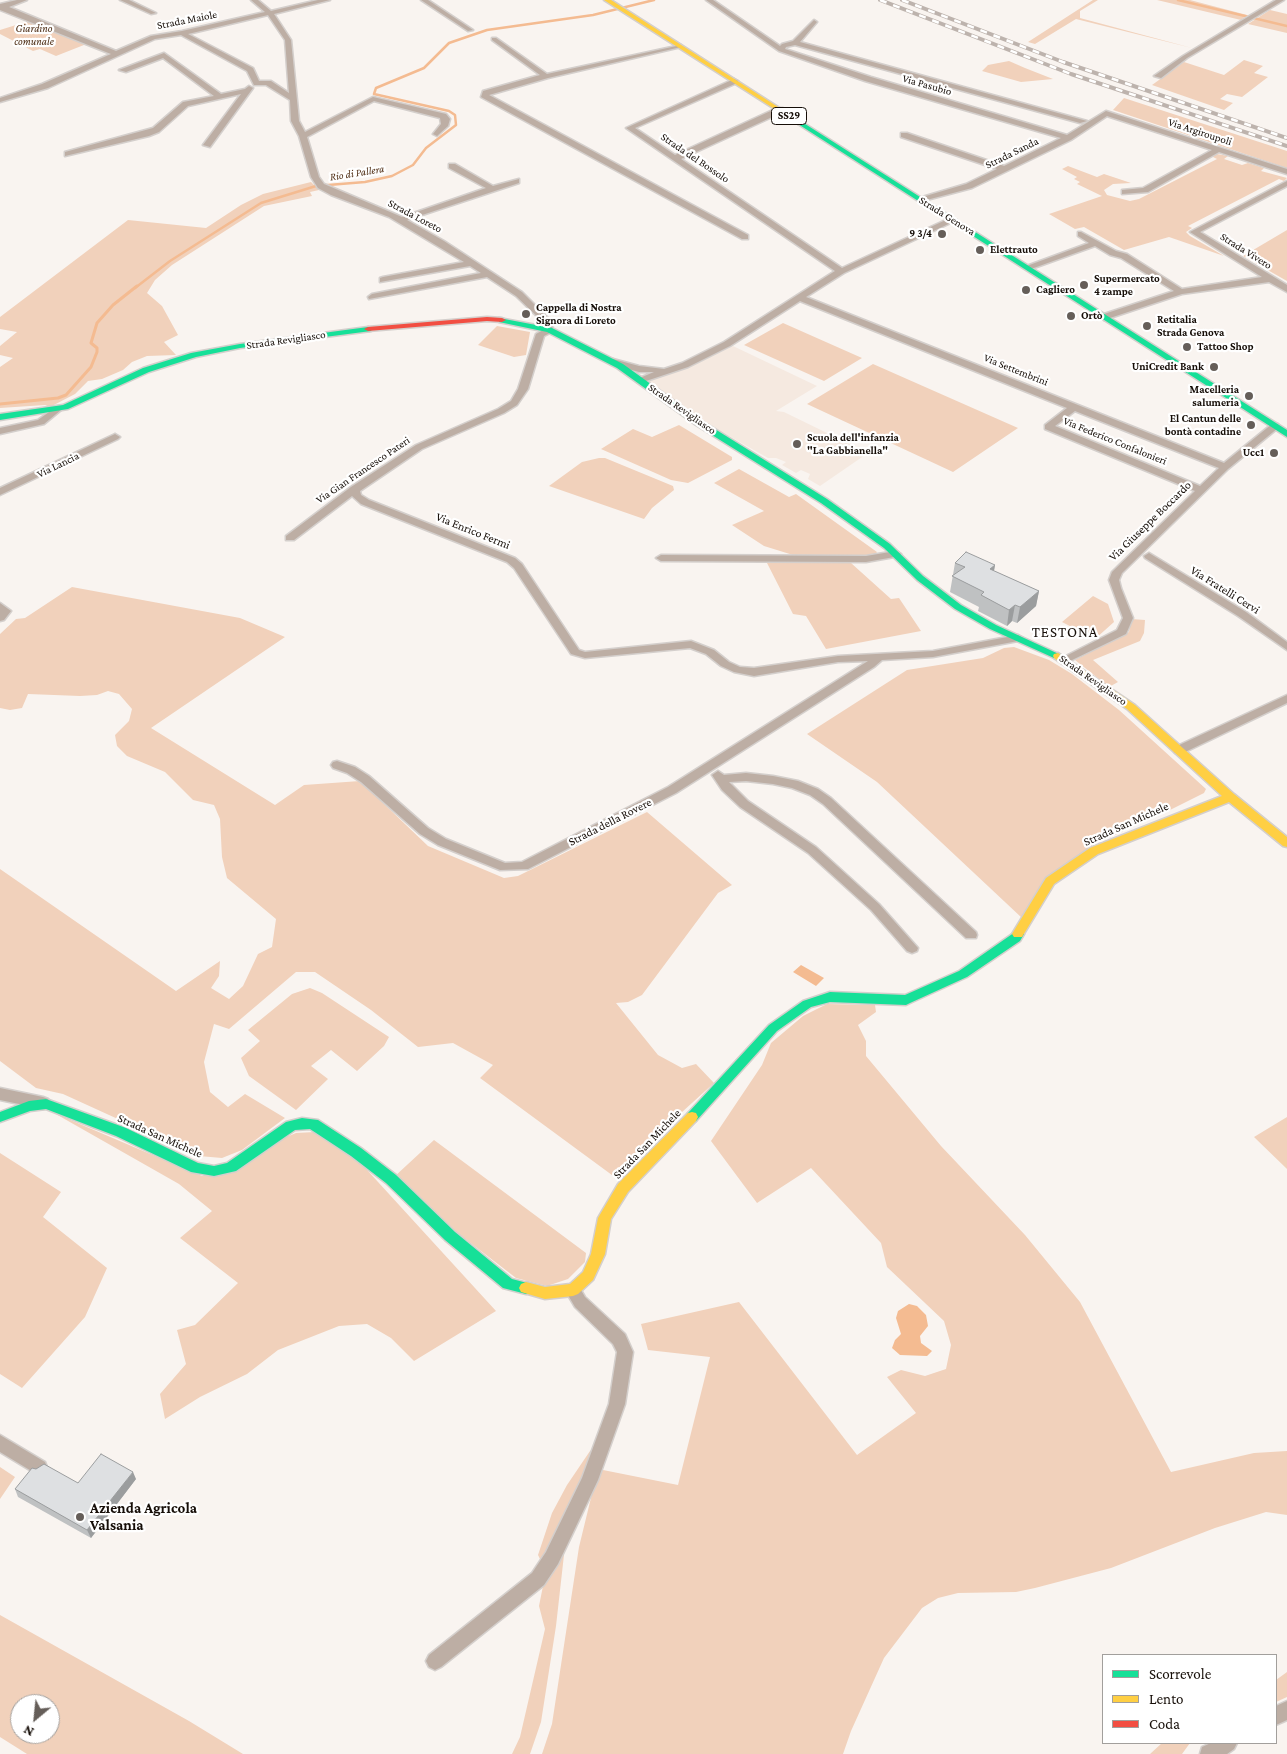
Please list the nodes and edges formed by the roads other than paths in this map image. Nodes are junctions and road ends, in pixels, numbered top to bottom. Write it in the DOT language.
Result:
graph roads {
  1 [pos="24,0"];
  2 [pos="123,0"];
  3 [pos="254,0"];
  4 [pos="327,0"];
  5 [pos="424,0"];
  6 [pos="607,0"];
  7 [pos="709,0"];
  8 [pos="1281,0"];
  9 [pos="1,7"];
  10 [pos="153,13"];
  11 [pos="270,13"];
  12 [pos="814,22"];
  13 [pos="470,30"];
  14 [pos="182,33"];
  15 [pos="494,39"];
  16 [pos="795,43"];
  17 [pos="679,46"];
  18 [pos="780,50"];
  19 [pos="115,53"];
  20 [pos="123,70"];
  21 [pos="546,76"];
  22 [pos="1158,76"];
  23 [pos="734,81"];
  24 [pos="257,83"];
  25 [pos="245,91"];
  26 [pos="219,96"];
  27 [pos="293,99"];
  28 [pos="0,100"];
  29 [pos="780,110"];
  30 [pos="1106,113"];
  31 [pos="1083,121"];
  32 [pos="437,134"];
  33 [pos="904,135"];
  34 [pos="303,136"];
  35 [pos="1068,138"];
  36 [pos="207,145"];
  37 [pos="1218,150"];
  38 [pos="68,154"];
  39 [pos="676,158"];
  40 [pos="452,166"];
  41 [pos="1004,169"];
  42 [pos="1287,172"];
  43 [pos="516,181"];
  44 [pos="1287,183"];
  45 [pos="493,188"];
  46 [pos="1125,192"];
  47 [pos="922,200"];
  48 [pos="401,220"];
  49 [pos="953,220"];
  50 [pos="1081,234"];
  51 [pos="745,237"];
  52 [pos="1096,243"];
  53 [pos="470,263"];
  54 [pos="1028,267"];
  55 [pos="841,271"];
  56 [pos="489,274"];
  57 [pos="1269,278"];
  58 [pos="382,280"];
  59 [pos="1287,289"];
  60 [pos="1181,292"];
  61 [pos="372,297"];
  62 [pos="798,297"];
  63 [pos="1104,317"];
  64 [pos="549,330"];
  65 [pos="613,362"];
  66 [pos="670,370"];
  67 [pos="640,380"];
  68 [pos="1074,407"];
  69 [pos="56,410"];
  70 [pos="0,417"];
  71 [pos="1275,426"];
  72 [pos="0,431"];
  73 [pos="1287,434"];
  74 [pos="116,437"];
  75 [pos="1225,467"];
  76 [pos="354,490"];
  77 [pos="1202,490"];
  78 [pos="0,492"];
  79 [pos="290,538"];
  80 [pos="896,554"];
  81 [pos="1149,556"];
  82 [pos="661,558"];
  83 [pos="0,606"];
  84 [pos="0,618"];
  85 [pos="1018,638"];
  86 [pos="1287,647"];
  87 [pos="878,658"];
  88 [pos="1066,658"];
  89 [pos="1287,699"];
  90 [pos="1179,750"];
  91 [pos="337,765"];
  92 [pos="1230,797"];
  93 [pos="1287,843"];
  94 [pos="972,935"];
  95 [pos="912,948"];
  96 [pos="0,1095"];
  97 [pos="46,1104"];
  98 [pos="0,1117"];
  99 [pos="572,1290"];
  100 [pos="0,1443"];
  101 [pos="39,1467"];
  102 [pos="435,1660"];
  103 [pos="1226,1744"];
  104 [pos="1209,1754"];
  1 -- 9 [label="street"];
  2 -- 10 [label="street"];
  3 -- 11 [label="street, Strada Loreto"];
  4 -- 11 [label="street, Strada Maiole"];
  5 -- 13 [label="street"];
  6 -- 17 [label="street, Strada Genova / SS29"];
  7 -- 18 [label="street, Via Pasubio"];
  8 -- 22 [label="street"];
  9 -- 19 [label="street"];
  11 -- 14 [label="street, Strada Maiole"];
  11 -- 27 [label="street, Strada Loreto"];
  12 -- 16 [label="street"];
  14 -- 19 [label="street, Strada Maiole"];
  14 -- 24 [label="street"];
  15 -- 21 [label="street"];
  16 -- 18 [label="street"];
  16 -- 31 [label="street, Via Pasubio"];
  17 -- 21 [label="street"];
  17 -- 23 [label="street, Strada Genova / SS29"];
  18 -- 35 [label="street, Via Pasubio"];
  19 -- 28 [label="street, Strada Maiole"];
  20 -- 26 [label="street"];
  21 -- 51 [label="street"];
  23 -- 29 [label="street, Strada Genova / SS29"];
  23 -- 39 [label="street, Strada del Bossolo"];
  24 -- 25 [label="street"];
  24 -- 27 [label="street"];
  25 -- 26 [label="street"];
  25 -- 36 [label="street"];
  26 -- 38 [label="street"];
  27 -- 34 [label="street, Strada Loreto"];
  29 -- 39 [label="street"];
  29 -- 47 [label="street, Strada Genova / SS29"];
  30 -- 35 [label="street, Strada Sanda"];
  30 -- 37 [label="street, Via Argiroupoli"];
  32 -- 34 [label="street"];
  33 -- 41 [label="street"];
  34 -- 48 [label="street, Strada Loreto"];
  35 -- 41 [label="street, Strada Sanda"];
  37 -- 42 [label="street, Via Argiroupoli"];
  37 -- 46 [label="street"];
  39 -- 55 [label="street, Strada del Bossolo"];
  40 -- 45 [label="street"];
  41 -- 47 [label="street, Strada Sanda"];
  43 -- 45 [label="street"];
  44 -- 57 [label="street, Strada Vivero"];
  45 -- 48 [label="street"];
  47 -- 49 [label="street, Strada Genova / SS29"];
  48 -- 53 [label="street, Strada Loreto"];
  49 -- 54 [label="street, Strada Genova / SS29"];
  49 -- 55 [label="street"];
  50 -- 52 [label="street"];
  52 -- 54 [label="street"];
  52 -- 60 [label="street"];
  53 -- 56 [label="street, Strada Loreto"];
  53 -- 58 [label="street"];
  54 -- 63 [label="street, Strada Genova / SS29"];
  55 -- 62 [label="street"];
  56 -- 61 [label="street"];
  56 -- 64 [label="street, Strada Loreto"];
  57 -- 59 [label="street, Strada Vivero"];
  57 -- 60 [label="street"];
  60 -- 63 [label="street"];
  62 -- 66 [label="street"];
  62 -- 68 [label="street, Via Settembrini"];
  63 -- 71 [label="street, Strada Genova / SS29"];
  64 -- 65 [label="street, Strada Revigliasco"];
  64 -- 69 [label="street, Strada Revigliasco"];
  64 -- 76 [label="street, Via Gian Francesco Pateri"];
  65 -- 66 [label="street"];
  65 -- 67 [label="street, Strada Revigliasco"];
  66 -- 67 [label="street"];
  67 -- 80 [label="street, Strada Revigliasco"];
  68 -- 75 [label="street, Via Settembrini"];
  68 -- 77 [label="street, Via Federico Confalonieri"];
  69 -- 70 [label="street, Strada Revigliasco"];
  69 -- 72 [label="street"];
  71 -- 73 [label="street, Strada Genova / SS29"];
  71 -- 75 [label="street, Via Giuseppe Boccardo"];
  74 -- 78 [label="street, Via Lancia"];
  75 -- 77 [label="street, Via Giuseppe Boccardo"];
  76 -- 79 [label="street, Via Gian Francesco Pateri"];
  76 -- 87 [label="street, Via Enrico Fermi"];
  77 -- 88 [label="street, Via Giuseppe Boccardo"];
  80 -- 82 [label="street"];
  80 -- 85 [label="street, Strada Revigliasco"];
  81 -- 86 [label="street, Via Fratelli Cervi"];
  83 -- 84 [label="street"];
  85 -- 87 [label="street"];
  85 -- 88 [label="street, Strada Revigliasco"];
  87 -- 91 [label="street, Strada della Rovere"];
  88 -- 90 [label="street, Strada Revigliasco"];
  89 -- 90 [label="street"];
  90 -- 92 [label="street, Strada Revigliasco"];
  92 -- 93 [label="street, Strada Revigliasco"];
  92 -- 99 [label="street, Strada San Michele"];
  94 -- 95 [label="street"];
  96 -- 97 [label="street"];
  97 -- 98 [label="street"];
  97 -- 99 [label="street, Strada San Michele"];
  99 -- 102 [label="street"];
  100 -- 101 [label="street"];
  103 -- 104 [label="street"];
}
